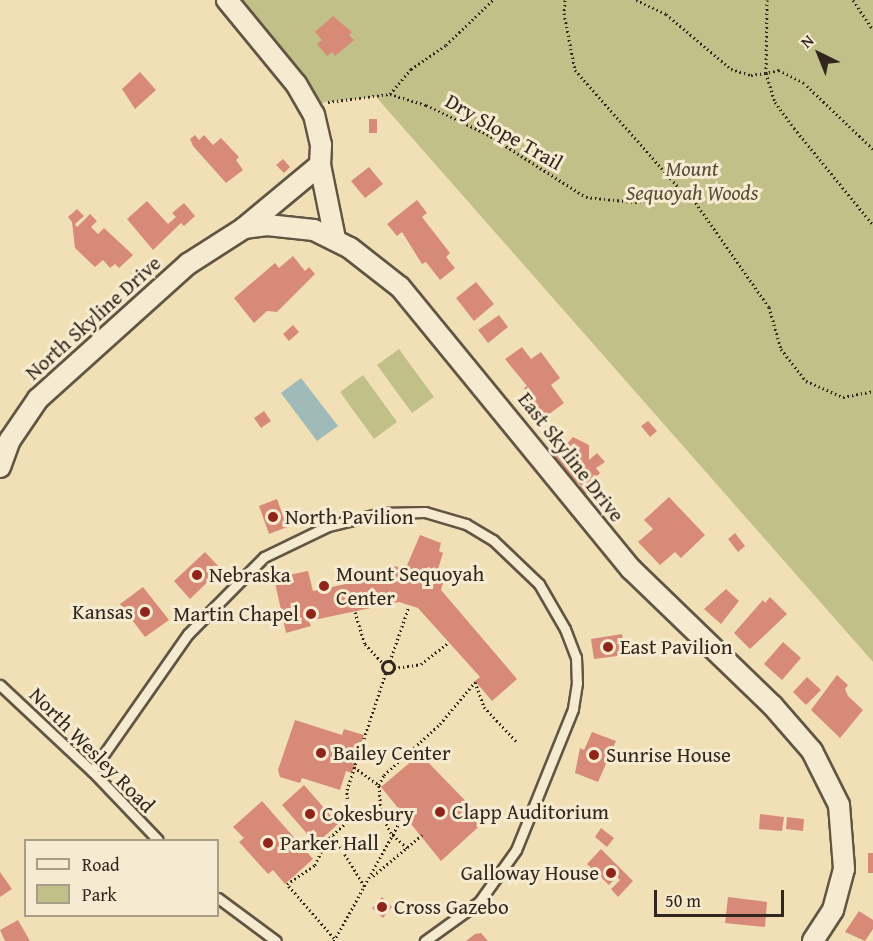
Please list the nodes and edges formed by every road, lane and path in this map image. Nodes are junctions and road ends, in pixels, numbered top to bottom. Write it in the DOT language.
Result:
graph roads {
  1 [pos="227,0"];
  2 [pos="493,0"];
  3 [pos="565,0"];
  4 [pos="636,0"];
  5 [pos="767,0"];
  6 [pos="853,0"];
  7 [pos="873,30"];
  8 [pos="766,73"];
  9 [pos="390,94"];
  10 [pos="310,108"];
  11 [pos="873,149"];
  12 [pos="320,165"];
  13 [pos="679,188"];
  14 [pos="873,225"];
  15 [pos="244,228"];
  16 [pos="335,239"];
  17 [pos="873,391"];
  18 [pos="0,467"];
  19 [pos="409,606"];
  20 [pos="355,612"];
  21 [pos="448,643"];
  22 [pos="390,661"];
  23 [pos="383,663"];
  24 [pos="394,668"];
  25 [pos="386,672"];
  26 [pos="0,685"];
  27 [pos="517,742"];
  28 [pos="354,767"];
  29 [pos="92,771"];
  30 [pos="379,785"];
  31 [pos="404,814"];
  32 [pos="333,835"];
  33 [pos="422,835"];
  34 [pos="394,837"];
  35 [pos="157,839"];
  36 [pos="407,848"];
  37 [pos="369,879"];
  38 [pos="365,887"];
  39 [pos="219,899"];
  40 [pos="334,940"];
  41 [pos="276,941"];
  42 [pos="425,941"];
  43 [pos="813,941"];
  1 -- 10 [label="street"];
  2 -- 9 [label="path"];
  3 -- 13 [label="path"];
  4 -- 8 [label="path"];
  5 -- 8 [label="path"];
  6 -- 7 [label="path"];
  8 -- 11 [label="path"];
  8 -- 14 [label="path"];
  9 -- 10 [label="path, Dry Slope Trail"];
  9 -- 13 [label="path, Dry Slope Trail"];
  10 -- 12 [label="street"];
  12 -- 15 [label="street, North Skyline Drive"];
  12 -- 16 [label="street"];
  13 -- 17 [label="path"];
  15 -- 16 [label="street, East Skyline Drive"];
  15 -- 18 [label="street, North Skyline Drive"];
  16 -- 43 [label="street, East Skyline Drive"];
  19 -- 22 [label="path"];
  20 -- 23 [label="path"];
  21 -- 24 [label="path"];
  22 -- 23 [label="path"];
  22 -- 24 [label="path"];
  23 -- 25 [label="path"];
  24 -- 25 [label="path"];
  25 -- 28 [label="path"];
  26 -- 29 [label="lane, North Wesley Road"];
  27 -- 30 [label="path"];
  28 -- 30 [label="path"];
  28 -- 32 [label="path"];
  29 -- 35 [label="lane, North Wesley Road"];
  29 -- 42 [label="lane"];
  30 -- 34 [label="path"];
  31 -- 34 [label="path"];
  32 -- 38 [label="path"];
  32 -- 40 [label="path"];
  33 -- 36 [label="path"];
  34 -- 36 [label="path"];
  34 -- 37 [label="path"];
  36 -- 37 [label="path"];
  37 -- 38 [label="path"];
  38 -- 40 [label="path"];
  39 -- 41 [label="lane"];
}
